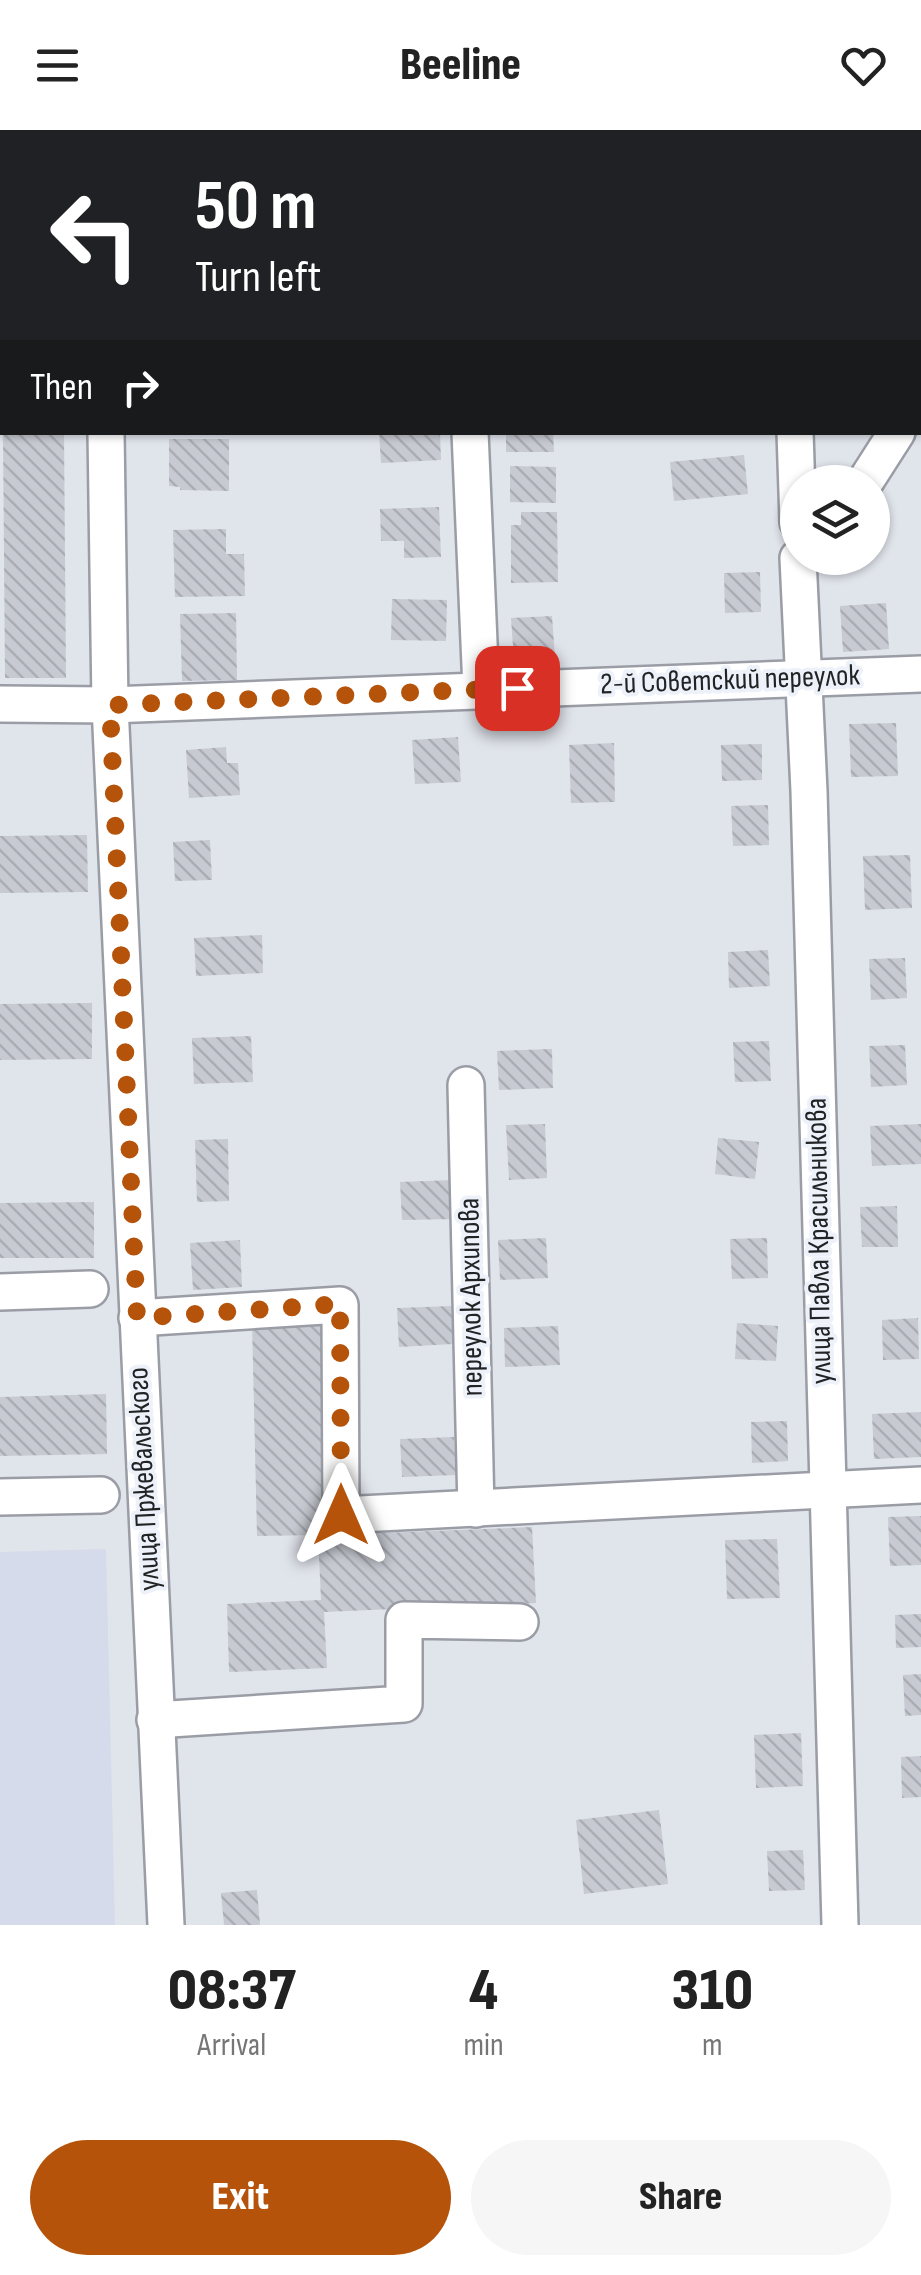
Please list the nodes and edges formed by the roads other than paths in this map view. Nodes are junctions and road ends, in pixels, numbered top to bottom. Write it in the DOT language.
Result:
graph roads {
  1 [pos="106,435"];
  2 [pos="470,435"];
  3 [pos="795,435"];
  4 [pos="895,435"];
  5 [pos="796,465"];
  6 [pos="877,465"];
  7 [pos="798,575"];
  8 [pos="817,575"];
  9 [pos="800,626"];
  10 [pos="921,674"];
  11 [pos="803,677"];
  12 [pos="481,690"];
  13 [pos="0,704"];
  14 [pos="110,705"];
  15 [pos="466,1085"];
  16 [pos="90,1289"];
  17 [pos="0,1292"];
  18 [pos="137,1318"];
  19 [pos="921,1486"];
  20 [pos="826,1492"];
  21 [pos="102,1495"];
  22 [pos="0,1497"];
  23 [pos="476,1509"];
  24 [pos="520,1622"];
  25 [pos="155,1720"];
  26 [pos="166,1925"];
  27 [pos="840,1925"];
  1 -- 14 [label="street, улица Пржевальского"];
  2 -- 12 [label="street"];
  3 -- 5 [label="street"];
  4 -- 6 [label="street"];
  7 -- 9 [label="street, улица Павла Красильникова"];
  8 -- 9 [label="street"];
  9 -- 11 [label="street, улица Павла Красильникова"];
  10 -- 11 [label="street, 2-й Советский переулок"];
  11 -- 12 [label="street, 2-й Советский переулок"];
  11 -- 20 [label="street, улица Павла Красильникова"];
  12 -- 14 [label="street, 2-й Советский переулок"];
  13 -- 14 [label="street, 2-й Советский переулок"];
  14 -- 18 [label="street, улица Пржевальского"];
  15 -- 23 [label="street, переулок Архипова"];
  16 -- 17 [label="street"];
  18 -- 23 [label="street"];
  18 -- 25 [label="street, улица Пржевальского"];
  19 -- 20 [label="street"];
  20 -- 23 [label="street"];
  20 -- 27 [label="street, улица Павла Красильникова"];
  21 -- 22 [label="street"];
  24 -- 25 [label="street"];
  25 -- 26 [label="street, улица Пржевальского"];
}
